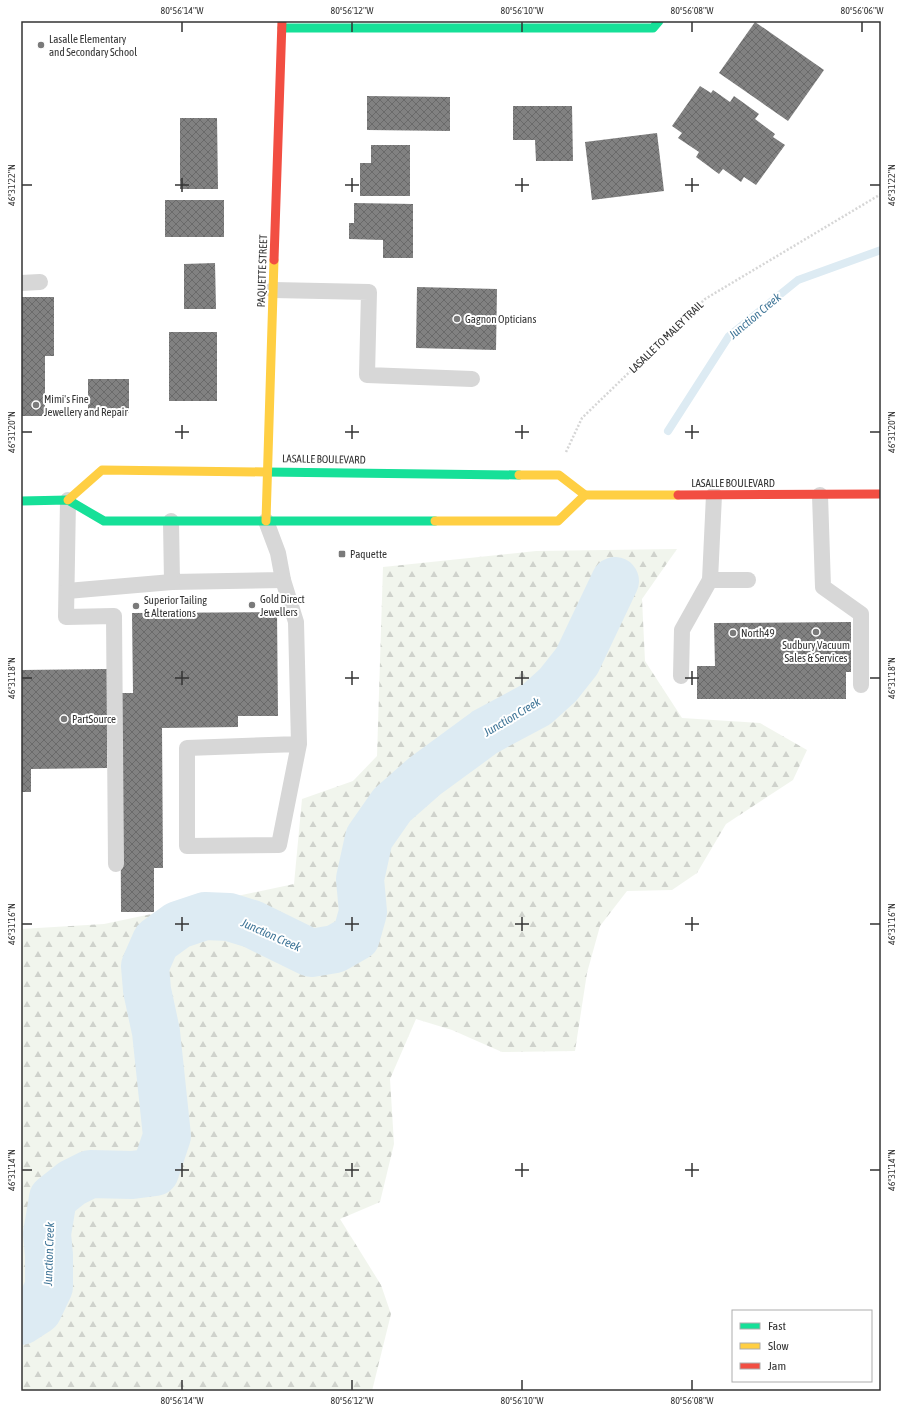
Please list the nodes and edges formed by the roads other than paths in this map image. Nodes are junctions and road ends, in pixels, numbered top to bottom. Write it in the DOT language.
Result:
graph roads {
  1 [pos="659,21"];
  2 [pos="282,24"];
  3 [pos="40,282"];
  4 [pos="21,283"];
  5 [pos="273,290"];
  6 [pos="472,379"];
  7 [pos="267,470"];
  8 [pos="881,494"];
  9 [pos="585,495"];
  10 [pos="714,495"];
  11 [pos="820,495"];
  12 [pos="68,500"];
  13 [pos="21,501"];
  14 [pos="171,521"];
  15 [pos="266,521"];
  16 [pos="283,580"];
  17 [pos="710,580"];
  18 [pos="748,580"];
  19 [pos="172,582"];
  20 [pos="67,591"];
  21 [pos="681,676"];
  22 [pos="861,685"];
  23 [pos="299,744"];
  24 [pos="116,864"];
  1 -- 2 [label="main road"];
  2 -- 5 [label="main road, PAQUETTE STREET"];
  3 -- 4 [label="lane"];
  5 -- 6 [label="lane"];
  5 -- 7 [label="main road, PAQUETTE STREET"];
  7 -- 9 [label="main road, LASALLE BOULEVARD"];
  7 -- 12 [label="main road, LASALLE BOULEVARD"];
  7 -- 15 [label="main road, PAQUETTE STREET"];
  8 -- 11 [label="main road, LASALLE BOULEVARD"];
  9 -- 10 [label="main road, LASALLE BOULEVARD"];
  9 -- 15 [label="main road"];
  10 -- 11 [label="main road, LASALLE BOULEVARD"];
  10 -- 17 [label="lane"];
  11 -- 22 [label="lane"];
  12 -- 13 [label="main road"];
  12 -- 14 [label="main road"];
  12 -- 20 [label="lane"];
  14 -- 15 [label="main road"];
  14 -- 19 [label="lane"];
  15 -- 16 [label="lane"];
  16 -- 19 [label="lane"];
  16 -- 23 [label="lane"];
  17 -- 18 [label="lane"];
  17 -- 21 [label="lane"];
  19 -- 20 [label="lane"];
  20 -- 24 [label="lane"];
  23 -- 23 [label="lane"];
}
